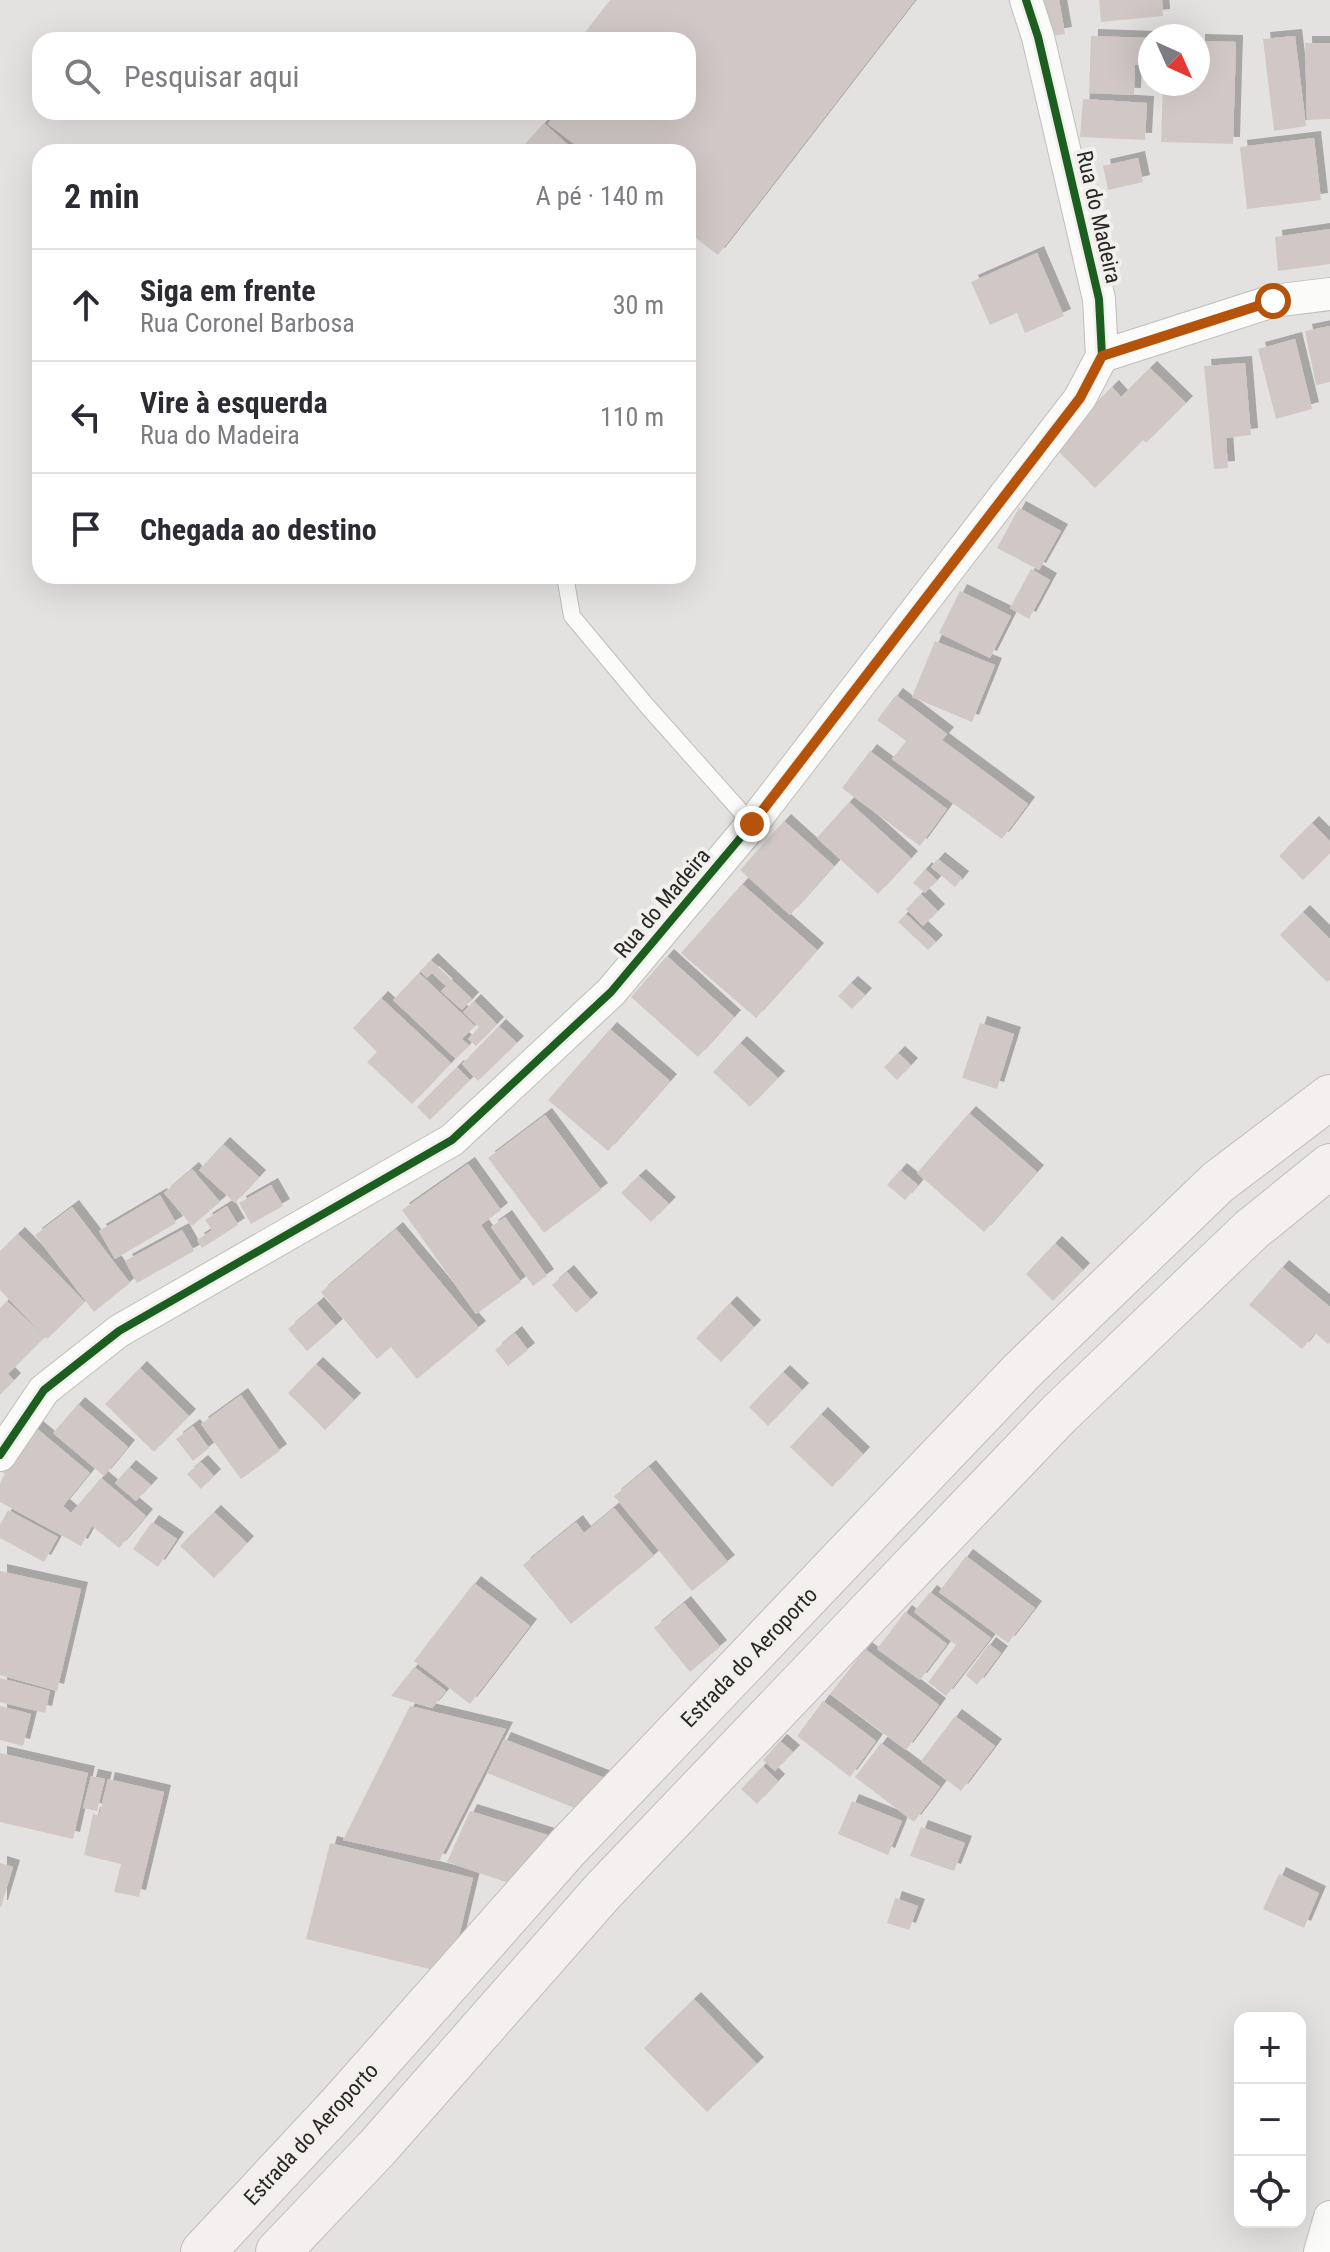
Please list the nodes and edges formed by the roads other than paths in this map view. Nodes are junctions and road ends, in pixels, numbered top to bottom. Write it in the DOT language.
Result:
graph roads {
  1 [pos="1026,0"];
  2 [pos="1330,294"];
  3 [pos="1102,356"];
  4 [pos="566,584"];
  5 [pos="752,824"];
  6 [pos="1330,1097"];
  7 [pos="1330,1166"];
  8 [pos="0,1455"];
  9 [pos="1330,2217"];
  10 [pos="203,2252"];
  11 [pos="278,2252"];
  12 [pos="1320,2252"];
  1 -- 3 [label="street, Rua do Madeira"];
  2 -- 3 [label="street"];
  3 -- 5 [label="street, Rua do Madeira"];
  4 -- 5 [label="lane"];
  5 -- 8 [label="street, Rua do Madeira"];
  6 -- 10 [label="main road, Estrada do Aeroporto"];
  7 -- 11 [label="main road"];
  9 -- 12 [label="street"];
}
